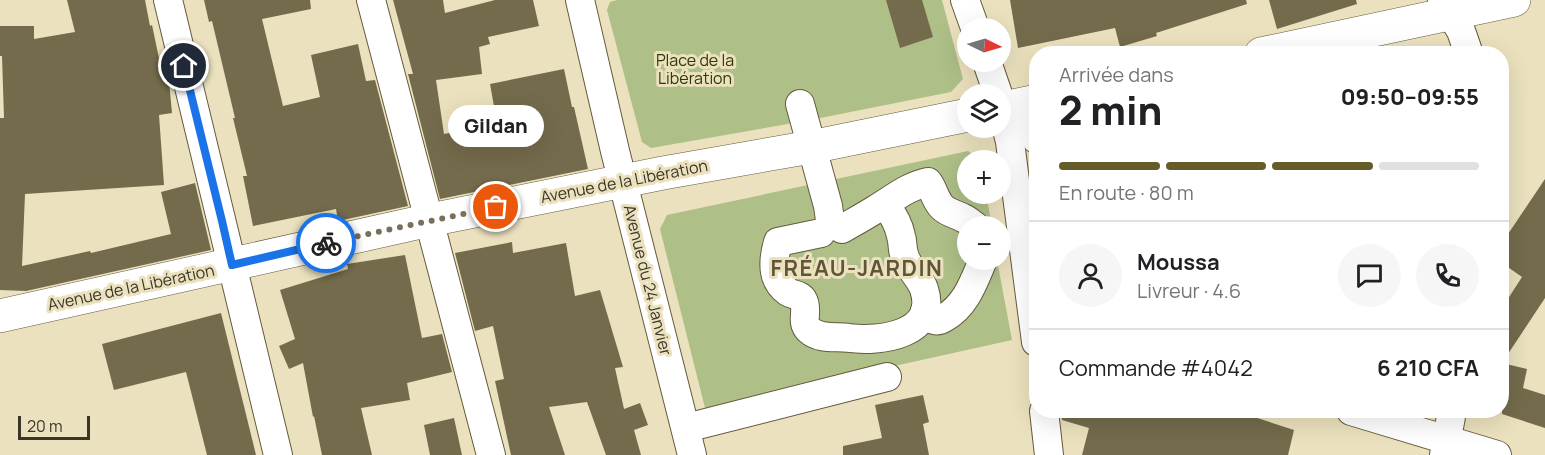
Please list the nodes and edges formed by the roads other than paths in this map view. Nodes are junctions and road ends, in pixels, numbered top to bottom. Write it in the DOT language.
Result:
graph roads {
  1 [pos="168,0"];
  2 [pos="371,0"];
  3 [pos="580,0"];
  4 [pos="965,0"];
  5 [pos="1514,0"];
  6 [pos="1446,6"];
  7 [pos="971,18"];
  8 [pos="1292,46"];
  9 [pos="1466,46"];
  10 [pos="1011,103"];
  11 [pos="800,104"];
  12 [pos="957,117"];
  13 [pos="1028,140"];
  14 [pos="811,147"];
  15 [pos="1029,174"];
  16 [pos="623,181"];
  17 [pos="885,204"];
  18 [pos="960,216"];
  19 [pos="430,220"];
  20 [pos="831,227"];
  21 [pos="232,265"];
  22 [pos="978,270"];
  23 [pos="925,311"];
  24 [pos="0,316"];
  25 [pos="887,377"];
  26 [pos="1045,418"];
  27 [pos="1369,418"];
  28 [pos="1451,418"];
  29 [pos="686,428"];
  30 [pos="1445,448"];
  31 [pos="278,455"];
  32 [pos="491,455"];
  33 [pos="692,455"];
  34 [pos="1050,455"];
  35 [pos="1497,455"];
  1 -- 21 [label="street"];
  2 -- 19 [label="street"];
  3 -- 16 [label="street, Avenue du 24 Janvier"];
  4 -- 7 [label="street"];
  5 -- 6 [label="main road"];
  6 -- 8 [label="main road"];
  6 -- 9 [label="street"];
  10 -- 13 [label="street"];
  11 -- 14 [label="street"];
  12 -- 14 [label="main road, Avenue de la Libération"];
  13 -- 15 [label="street"];
  14 -- 16 [label="main road, Avenue de la Libération"];
  14 -- 20 [label="street"];
  16 -- 19 [label="main road, Avenue de la Libération"];
  16 -- 29 [label="street, Avenue du 24 Janvier"];
  17 -- 18 [label="street"];
  17 -- 20 [label="street"];
  17 -- 23 [label="street"];
  19 -- 21 [label="main road, Avenue de la Libération"];
  19 -- 32 [label="street"];
  20 -- 23 [label="street"];
  21 -- 24 [label="main road, Avenue de la Libération"];
  21 -- 31 [label="street"];
  22 -- 23 [label="street"];
  25 -- 29 [label="street"];
  26 -- 34 [label="street"];
  27 -- 30 [label="street"];
  28 -- 30 [label="street"];
  29 -- 33 [label="street, Avenue du 24 Janvier"];
  30 -- 35 [label="street"];
}
